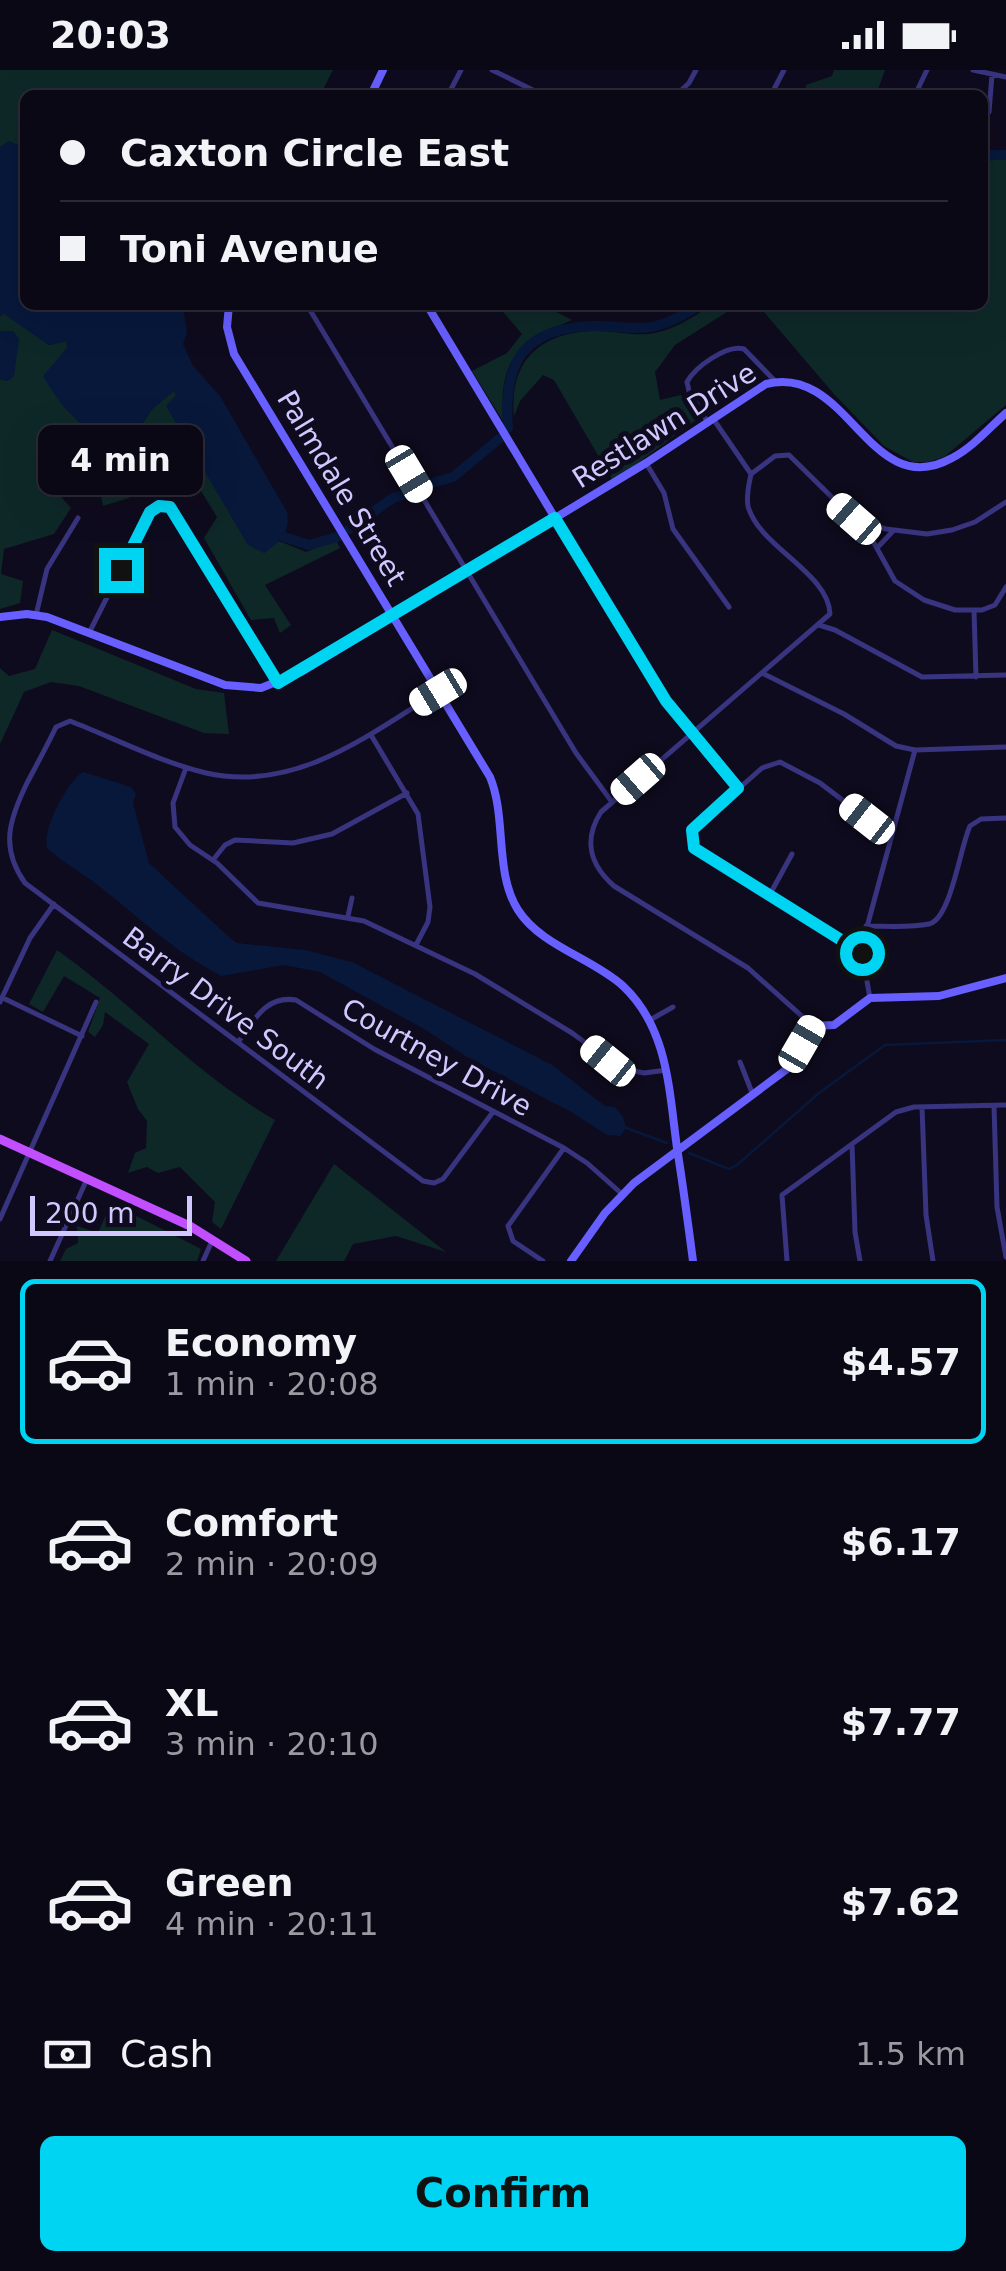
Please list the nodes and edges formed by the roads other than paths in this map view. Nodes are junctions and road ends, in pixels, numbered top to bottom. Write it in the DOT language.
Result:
graph roads {
  1 [pos="492,70"];
  2 [pos="696,70"];
  3 [pos="974,70"];
  4 [pos="992,75"];
  5 [pos="1006,77"];
  6 [pos="533,90"];
  7 [pos="682,90"];
  8 [pos="988,112"];
  9 [pos="229,310"];
  10 [pos="309,310"];
  11 [pos="429,310"];
  12 [pos="776,382"];
  13 [pos="1006,413"];
  14 [pos="710,419"];
  15 [pos="646,462"];
  16 [pos="751,474"];
  17 [pos="1006,502"];
  18 [pos="78,518"];
  19 [pos="555,518"];
  20 [pos="854,519"];
  21 [pos="893,530"];
  22 [pos="877,548"];
  23 [pos="467,571"];
  24 [pos="1006,587"];
  25 [pos="729,607"];
  26 [pos="974,610"];
  27 [pos="36,614"];
  28 [pos="830,614"];
  29 [pos="393,616"];
  30 [pos="0,617"];
  31 [pos="819,625"];
  32 [pos="836,630"];
  33 [pos="89,633"];
  34 [pos="762,673"];
  35 [pos="1006,675"];
  36 [pos="976,677"];
  37 [pos="278,683"];
  38 [pos="438,692"];
  39 [pos="371,734"];
  40 [pos="692,734"];
  41 [pos="1006,747"];
  42 [pos="915,750"];
  43 [pos="186,767"];
  44 [pos="738,788"];
  45 [pos="407,793"];
  46 [pos="612,802"];
  47 [pos="1006,818"];
  48 [pos="890,838"];
  49 [pos="792,854"];
  50 [pos="213,860"];
  51 [pos="769,896"];
  52 [pos="352,898"];
  53 [pos="54,904"];
  54 [pos="348,916"];
  55 [pos="866,926"];
  56 [pos="416,945"];
  57 [pos="862,953"];
  58 [pos="1006,978"];
  59 [pos="870,998"];
  60 [pos="1,1000"];
  61 [pos="96,1002"];
  62 [pos="672,1007"];
  63 [pos="650,1020"];
  64 [pos="813,1026"];
  65 [pos="82,1036"];
  66 [pos="238,1042"];
  67 [pos="740,1062"];
  68 [pos="666,1070"];
  69 [pos="753,1094"];
  70 [pos="1006,1104"];
  71 [pos="994,1105"];
  72 [pos="922,1107"];
  73 [pos="493,1112"];
  74 [pos="674,1123"];
  75 [pos="698,1135"];
  76 [pos="0,1139"];
  77 [pos="852,1142"];
  78 [pos="564,1148"];
  79 [pos="678,1150"];
  80 [pos="29,1152"];
  81 [pos="657,1165"];
  82 [pos="681,1173"];
  83 [pos="86,1178"];
  84 [pos="622,1194"];
  85 [pos="2,1210"];
  86 [pos="0,1219"];
  87 [pos="213,1239"];
  88 [pos="1006,1258"];
  89 [pos="50,1261"];
  90 [pos="203,1261"];
  91 [pos="246,1261"];
  92 [pos="542,1261"];
  93 [pos="571,1261"];
  94 [pos="693,1261"];
  95 [pos="787,1261"];
  96 [pos="860,1261"];
  97 [pos="933,1261"];
  1 -- 6 [label="street"];
  2 -- 7 [label="street"];
  3 -- 4 [label="street"];
  4 -- 5 [label="street"];
  4 -- 8 [label="street"];
  9 -- 29 [label="street, Palmdale Street"];
  10 -- 23 [label="street"];
  11 -- 19 [label="street"];
  12 -- 13 [label="street, Restlawn Drive"];
  12 -- 14 [label="street, Restlawn Drive"];
  12 -- 14 [label="street"];
  14 -- 15 [label="street, Restlawn Drive"];
  14 -- 16 [label="street"];
  15 -- 19 [label="street, Restlawn Drive"];
  15 -- 25 [label="street"];
  16 -- 20 [label="street"];
  16 -- 28 [label="street"];
  17 -- 21 [label="street"];
  18 -- 27 [label="street"];
  19 -- 23 [label="street, Restlawn Drive"];
  19 -- 40 [label="street"];
  20 -- 21 [label="street"];
  20 -- 22 [label="street"];
  21 -- 22 [label="street"];
  22 -- 26 [label="street"];
  23 -- 29 [label="street, Restlawn Drive"];
  23 -- 46 [label="street"];
  24 -- 26 [label="street"];
  26 -- 36 [label="street"];
  27 -- 30 [label="street, Restlawn Drive"];
  27 -- 33 [label="street, Restlawn Drive"];
  28 -- 31 [label="street"];
  28 -- 32 [label="street"];
  29 -- 37 [label="street, Restlawn Drive"];
  29 -- 38 [label="street, Palmdale Street"];
  31 -- 32 [label="street"];
  31 -- 34 [label="street"];
  32 -- 36 [label="street"];
  33 -- 37 [label="street, Restlawn Drive"];
  33 -- 37 [label="street"];
  34 -- 40 [label="street"];
  34 -- 42 [label="street"];
  35 -- 36 [label="street"];
  38 -- 39 [label="street"];
  38 -- 63 [label="street, Palmdale Street"];
  39 -- 43 [label="street"];
  39 -- 45 [label="street"];
  40 -- 44 [label="street"];
  40 -- 46 [label="street"];
  41 -- 42 [label="street"];
  42 -- 48 [label="street"];
  43 -- 50 [label="street"];
  43 -- 53 [label="street, Barry Drive South"];
  44 -- 48 [label="street"];
  44 -- 51 [label="street"];
  45 -- 50 [label="street"];
  45 -- 56 [label="street"];
  46 -- 64 [label="street"];
  47 -- 55 [label="street"];
  48 -- 55 [label="street"];
  49 -- 51 [label="street"];
  50 -- 54 [label="street"];
  51 -- 57 [label="street"];
  52 -- 54 [label="street"];
  53 -- 60 [label="street"];
  53 -- 66 [label="street, Barry Drive South"];
  54 -- 56 [label="street"];
  55 -- 57 [label="street"];
  56 -- 68 [label="street"];
  57 -- 59 [label="street"];
  58 -- 59 [label="street"];
  59 -- 64 [label="street"];
  60 -- 65 [label="street"];
  61 -- 65 [label="street"];
  62 -- 63 [label="street"];
  63 -- 68 [label="street, Palmdale Street"];
  64 -- 69 [label="street"];
  65 -- 80 [label="street"];
  66 -- 73 [label="street, Courtney Drive"];
  66 -- 73 [label="street, Barry Drive South"];
  67 -- 69 [label="street"];
  68 -- 74 [label="street, Palmdale Street"];
  69 -- 75 [label="street"];
  70 -- 71 [label="street"];
  71 -- 72 [label="street"];
  71 -- 88 [label="street"];
  72 -- 77 [label="street"];
  72 -- 97 [label="street"];
  73 -- 78 [label="street, Courtney Drive"];
  74 -- 75 [label="street"];
  74 -- 79 [label="street, Palmdale Street"];
  75 -- 79 [label="street"];
  76 -- 80 [label="main road"];
  77 -- 95 [label="street"];
  77 -- 96 [label="street"];
  78 -- 84 [label="street, Courtney Drive"];
  78 -- 92 [label="street"];
  79 -- 81 [label="street"];
  79 -- 82 [label="street, Palmdale Street"];
  80 -- 83 [label="main road"];
  80 -- 85 [label="street"];
  81 -- 82 [label="street"];
  81 -- 84 [label="street"];
  82 -- 94 [label="street, Palmdale Street"];
  83 -- 87 [label="main road"];
  83 -- 89 [label="street"];
  84 -- 93 [label="street"];
  85 -- 86 [label="street"];
  87 -- 90 [label="street"];
  87 -- 91 [label="main road"];
}
